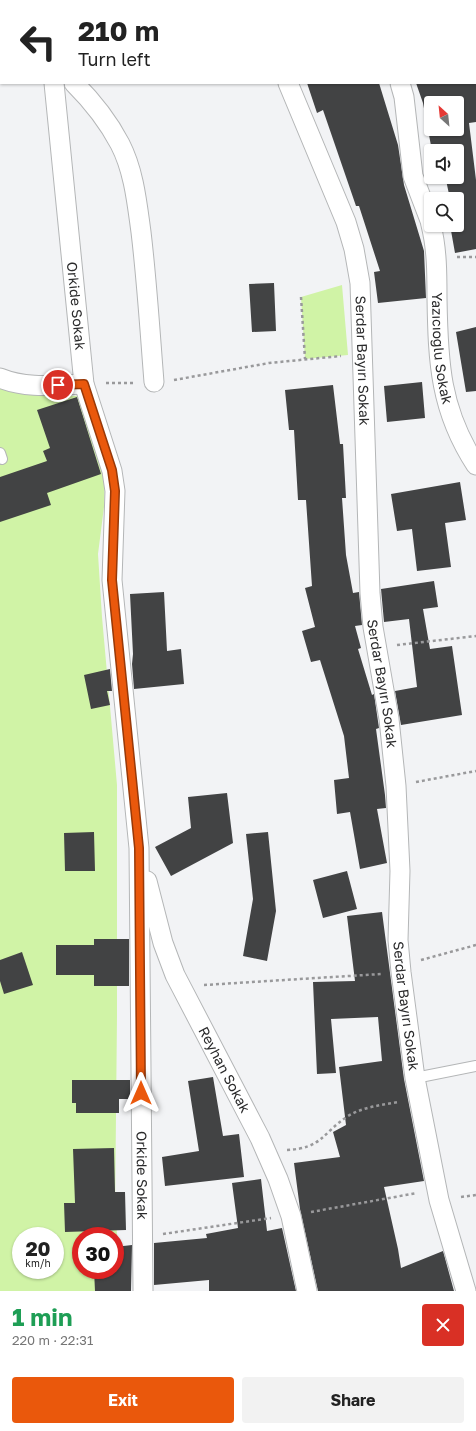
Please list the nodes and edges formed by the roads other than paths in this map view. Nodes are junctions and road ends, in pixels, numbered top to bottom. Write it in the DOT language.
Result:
graph roads {
  1 [pos="54,84"];
  2 [pos="75,84"];
  3 [pos="288,84"];
  4 [pos="400,84"];
  5 [pos="424,206"];
  6 [pos="432,232"];
  7 [pos="0,378"];
  8 [pos="154,382"];
  9 [pos="84,384"];
  10 [pos="476,465"];
  11 [pos="139,848"];
  12 [pos="476,1066"];
  13 [pos="415,1078"];
  14 [pos="143,1291"];
  15 [pos="307,1291"];
  16 [pos="466,1291"];
  1 -- 9 [label="street, Orkide Sokak"];
  2 -- 8 [label="street"];
  3 -- 13 [label="street, Serdar Bayırı Sokak"];
  4 -- 5 [label="street, Yazıcıoğlu Sokak"];
  6 -- 10 [label="street, Yazıcıoğlu Sokak"];
  7 -- 9 [label="street"];
  9 -- 11 [label="street, Orkide Sokak"];
  11 -- 14 [label="street, Orkide Sokak"];
  11 -- 15 [label="street, Reyhan Sokak"];
  12 -- 13 [label="lane"];
  13 -- 16 [label="street, Serdar Bayırı Sokak"];
}
